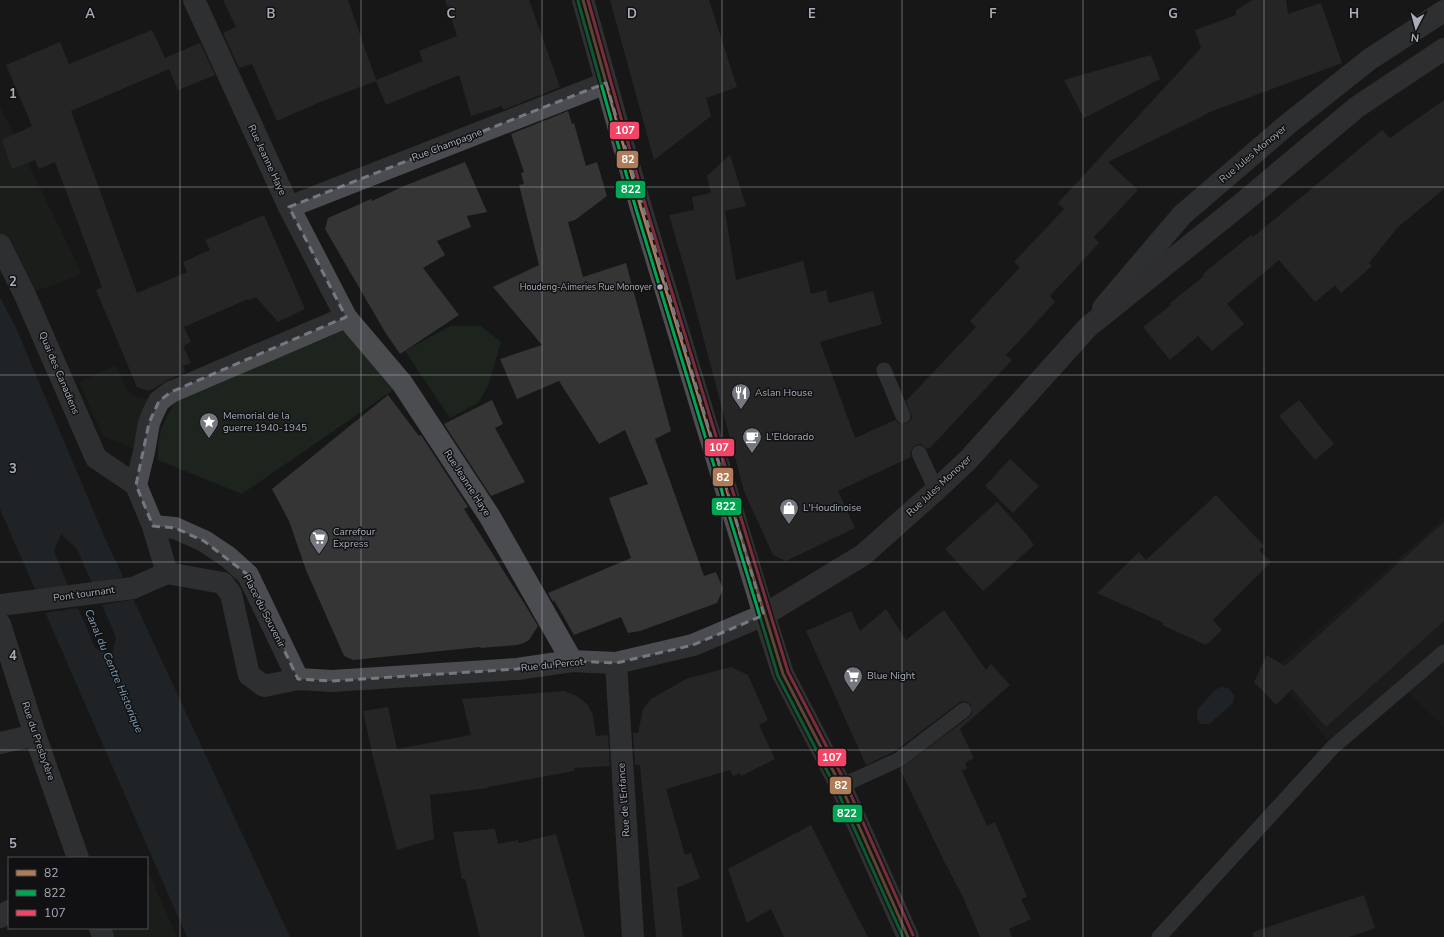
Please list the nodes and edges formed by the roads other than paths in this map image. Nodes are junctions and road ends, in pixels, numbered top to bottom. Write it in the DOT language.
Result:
graph roads {
  1 [pos="194,0"];
  2 [pos="583,0"];
  3 [pos="1444,11"];
  4 [pos="1444,49"];
  5 [pos="606,83"];
  6 [pos="289,207"];
  7 [pos="0,245"];
  8 [pos="346,317"];
  9 [pos="1088,327"];
  10 [pos="884,370"];
  11 [pos="903,416"];
  12 [pos="919,453"];
  13 [pos="136,484"];
  14 [pos="936,490"];
  15 [pos="153,526"];
  16 [pos="167,573"];
  17 [pos="0,605"];
  18 [pos="764,615"];
  19 [pos="0,624"];
  20 [pos="1444,652"];
  21 [pos="572,661"];
  22 [pos="616,663"];
  23 [pos="298,679"];
  24 [pos="964,710"];
  25 [pos="34,735"];
  26 [pos="0,743"];
  27 [pos="841,786"];
  28 [pos="78,857"];
  29 [pos="633,937"];
  30 [pos="908,937"];
  31 [pos="1159,937"];
  1 -- 6 [label="street, Rue Jeanne Haye"];
  2 -- 5 [label="main road"];
  3 -- 9 [label="street, Rue Jules Monoyer"];
  4 -- 9 [label="street, Rue Jules Monoyer"];
  5 -- 6 [label="street, Rue Champagne"];
  5 -- 18 [label="main road"];
  6 -- 8 [label="street, Rue Jeanne Haye"];
  7 -- 13 [label="street, Quai des Canadiens"];
  8 -- 13 [label="street"];
  8 -- 21 [label="street, Rue Jeanne Haye"];
  9 -- 14 [label="street, Rue Jules Monoyer"];
  10 -- 11 [label="lane"];
  12 -- 14 [label="lane"];
  13 -- 15 [label="street"];
  14 -- 18 [label="street, Rue Jules Monoyer"];
  15 -- 16 [label="street"];
  15 -- 23 [label="street, Place du Souvenir"];
  16 -- 17 [label="street, Pont tournant"];
  16 -- 23 [label="street"];
  18 -- 22 [label="street, Rue du Percot"];
  18 -- 27 [label="main road"];
  19 -- 25 [label="street, Rue du Presbytère"];
  20 -- 31 [label="lane"];
  21 -- 22 [label="street, Rue du Percot"];
  21 -- 23 [label="street, Rue du Percot"];
  22 -- 29 [label="street, Rue de l'Enfance"];
  24 -- 27 [label="lane"];
  25 -- 26 [label="street"];
  25 -- 28 [label="street, Rue du Presbytère"];
  27 -- 30 [label="main road"];
}
